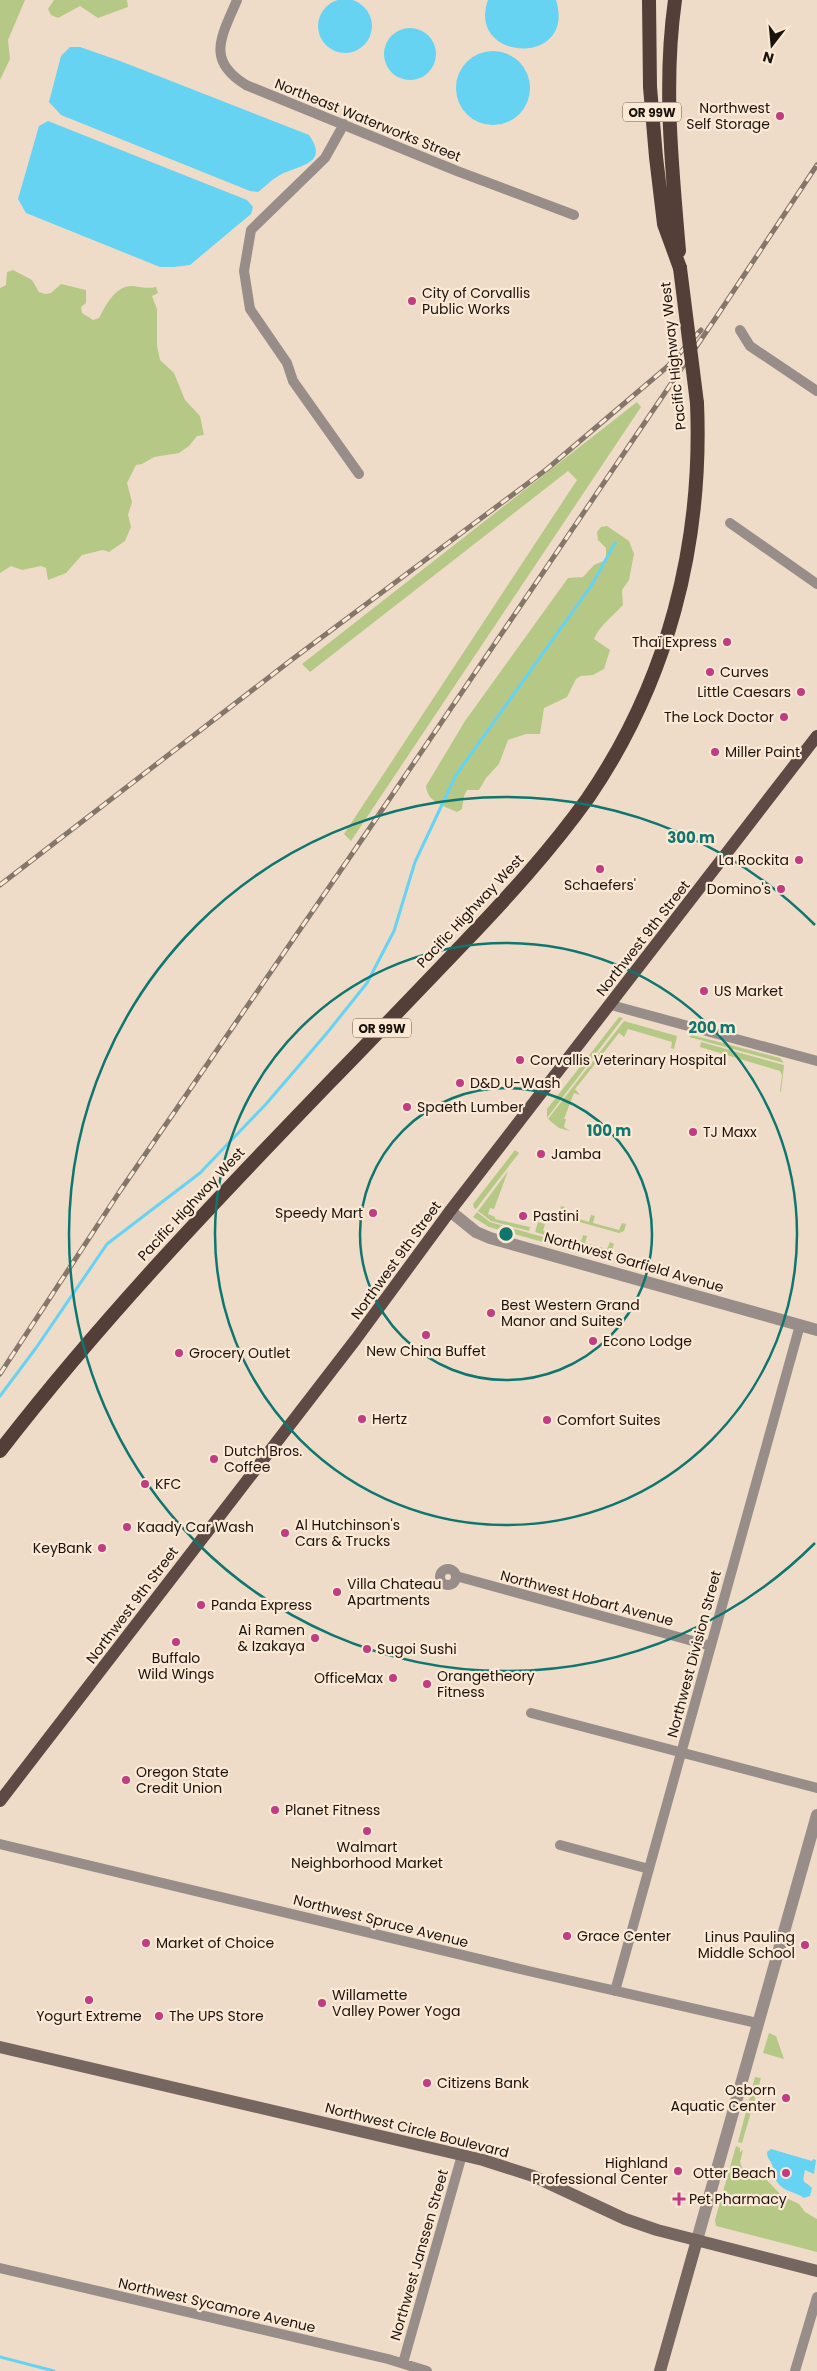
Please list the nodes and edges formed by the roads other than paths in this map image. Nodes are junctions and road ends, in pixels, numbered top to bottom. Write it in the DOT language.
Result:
graph roads {
  1 [pos="238,0"];
  2 [pos="649,0"];
  3 [pos="675,0"];
  4 [pos="344,124"];
  5 [pos="574,214"];
  6 [pos="680,268"];
  7 [pos="740,330"];
  8 [pos="817,391"];
  9 [pos="359,474"];
  10 [pos="730,523"];
  11 [pos="817,584"];
  12 [pos="816,739"];
  13 [pos="611,1004"];
  14 [pos="817,1061"];
  15 [pos="450,1211"];
  16 [pos="800,1325"];
  17 [pos="817,1330"];
  18 [pos="0,1451"];
  19 [pos="456,1576"];
  20 [pos="711,1646"];
  21 [pos="531,1713"];
  22 [pos="681,1752"];
  23 [pos="817,1788"];
  24 [pos="0,1801"];
  25 [pos="817,1815"];
  26 [pos="0,1844"];
  27 [pos="560,1845"];
  28 [pos="649,1869"];
  29 [pos="615,1991"];
  30 [pos="757,2023"];
  31 [pos="0,2047"];
  32 [pos="462,2155"];
  33 [pos="697,2240"];
  34 [pos="0,2268"];
  35 [pos="817,2272"];
  36 [pos="817,2296"];
  37 [pos="403,2363"];
  38 [pos="427,2371"];
  39 [pos="660,2371"];
  40 [pos="795,2371"];
  1 -- 4 [label="street, Northeast Waterworks Street"];
  2 -- 6 [label="highway, OR 99W"];
  3 -- 6 [label="highway, OR 99W"];
  4 -- 5 [label="street, Northeast Waterworks Street"];
  4 -- 9 [label="street"];
  6 -- 18 [label="highway, Pacific Highway West / OR 99W, bridge"];
  7 -- 8 [label="street"];
  10 -- 11 [label="street"];
  12 -- 13 [label="main road, Northwest 9th Street"];
  13 -- 14 [label="street"];
  13 -- 15 [label="main road, Northwest 9th Street"];
  15 -- 16 [label="street, Northwest Garfield Avenue"];
  15 -- 24 [label="main road, Northwest 9th Street"];
  16 -- 17 [label="street, Northwest Garfield Avenue"];
  16 -- 20 [label="street, Northwest Division Street"];
  19 -- 20 [label="street, Northwest Hobart Avenue"];
  20 -- 22 [label="street, Northwest Division Street"];
  21 -- 22 [label="street"];
  22 -- 23 [label="street"];
  22 -- 28 [label="street, Northwest Division Street"];
  25 -- 30 [label="street"];
  26 -- 29 [label="street, Northwest Spruce Avenue"];
  27 -- 28 [label="street"];
  28 -- 29 [label="street, Northwest Division Street"];
  29 -- 30 [label="street, Northwest Spruce Avenue"];
  30 -- 33 [label="street"];
  31 -- 32 [label="main road, Northwest Circle Boulevard"];
  32 -- 33 [label="main road, Northwest Circle Boulevard"];
  32 -- 37 [label="street, Northwest Janssen Street"];
  33 -- 35 [label="main road, Northwest Circle Boulevard"];
  33 -- 39 [label="main road"];
  34 -- 37 [label="street, Northwest Sycamore Avenue"];
  36 -- 40 [label="street"];
  37 -- 38 [label="street, Northwest Sycamore Avenue"];
}
